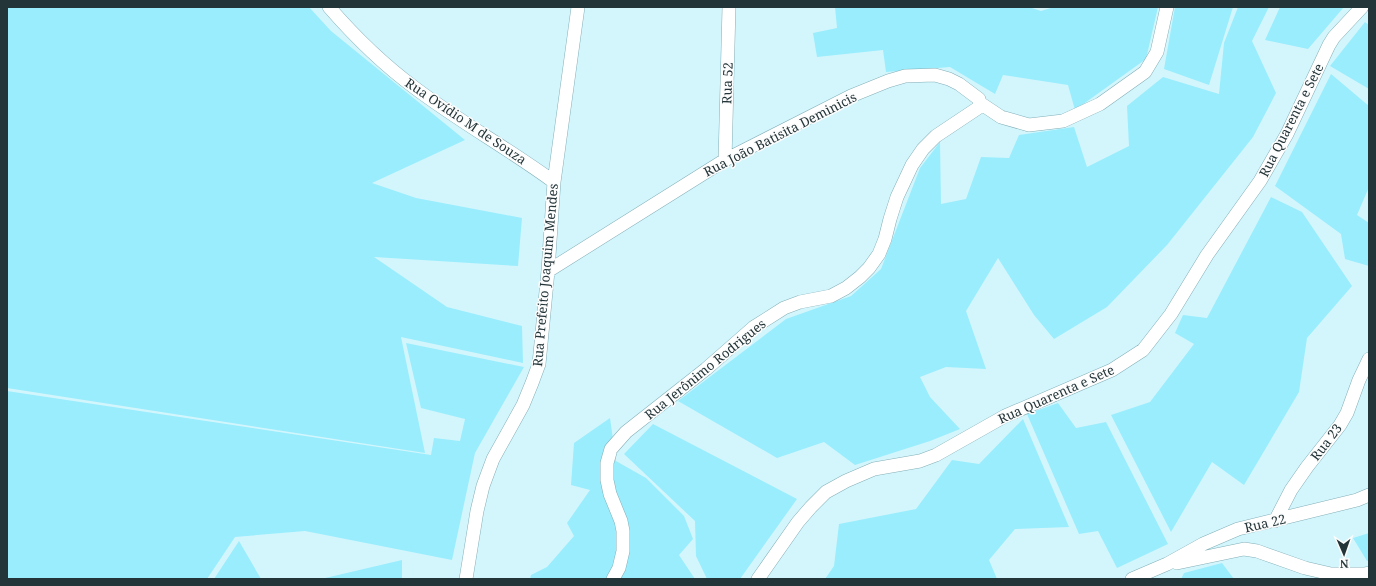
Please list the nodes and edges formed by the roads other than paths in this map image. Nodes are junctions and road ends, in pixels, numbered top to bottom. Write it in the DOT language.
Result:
graph roads {
  1 [pos="329,7"];
  2 [pos="578,7"];
  3 [pos="729,7"];
  4 [pos="1167,7"];
  5 [pos="1362,7"];
  6 [pos="980,103"];
  7 [pos="724,160"];
  8 [pos="554,182"];
  9 [pos="548,271"];
  10 [pos="1369,359"];
  11 [pos="1369,495"];
  12 [pos="1275,521"];
  13 [pos="1167,564"];
  14 [pos="1369,573"];
  15 [pos="466,579"];
  16 [pos="613,579"];
  17 [pos="758,579"];
  18 [pos="1132,579"];
  1 -- 8 [label="street, Rua Ovídio M de Souza"];
  2 -- 8 [label="street, Rua Prefeito Joaquim Mendes"];
  3 -- 7 [label="street, Rua 52"];
  4 -- 6 [label="street, Rua João Batisita Deminicis"];
  5 -- 17 [label="street, Rua Quarenta e Sete"];
  6 -- 7 [label="street, Rua João Batisita Deminicis"];
  6 -- 16 [label="street, Rua Jerônimo Rodrigues"];
  7 -- 9 [label="street, Rua João Batisita Deminicis"];
  8 -- 9 [label="street, Rua Prefeito Joaquim Mendes"];
  9 -- 15 [label="street, Rua Prefeito Joaquim Mendes"];
  10 -- 12 [label="street, Rua 23"];
  11 -- 12 [label="street, Rua 22"];
  12 -- 13 [label="street, Rua 22"];
  13 -- 14 [label="street"];
  13 -- 18 [label="street"];
}
